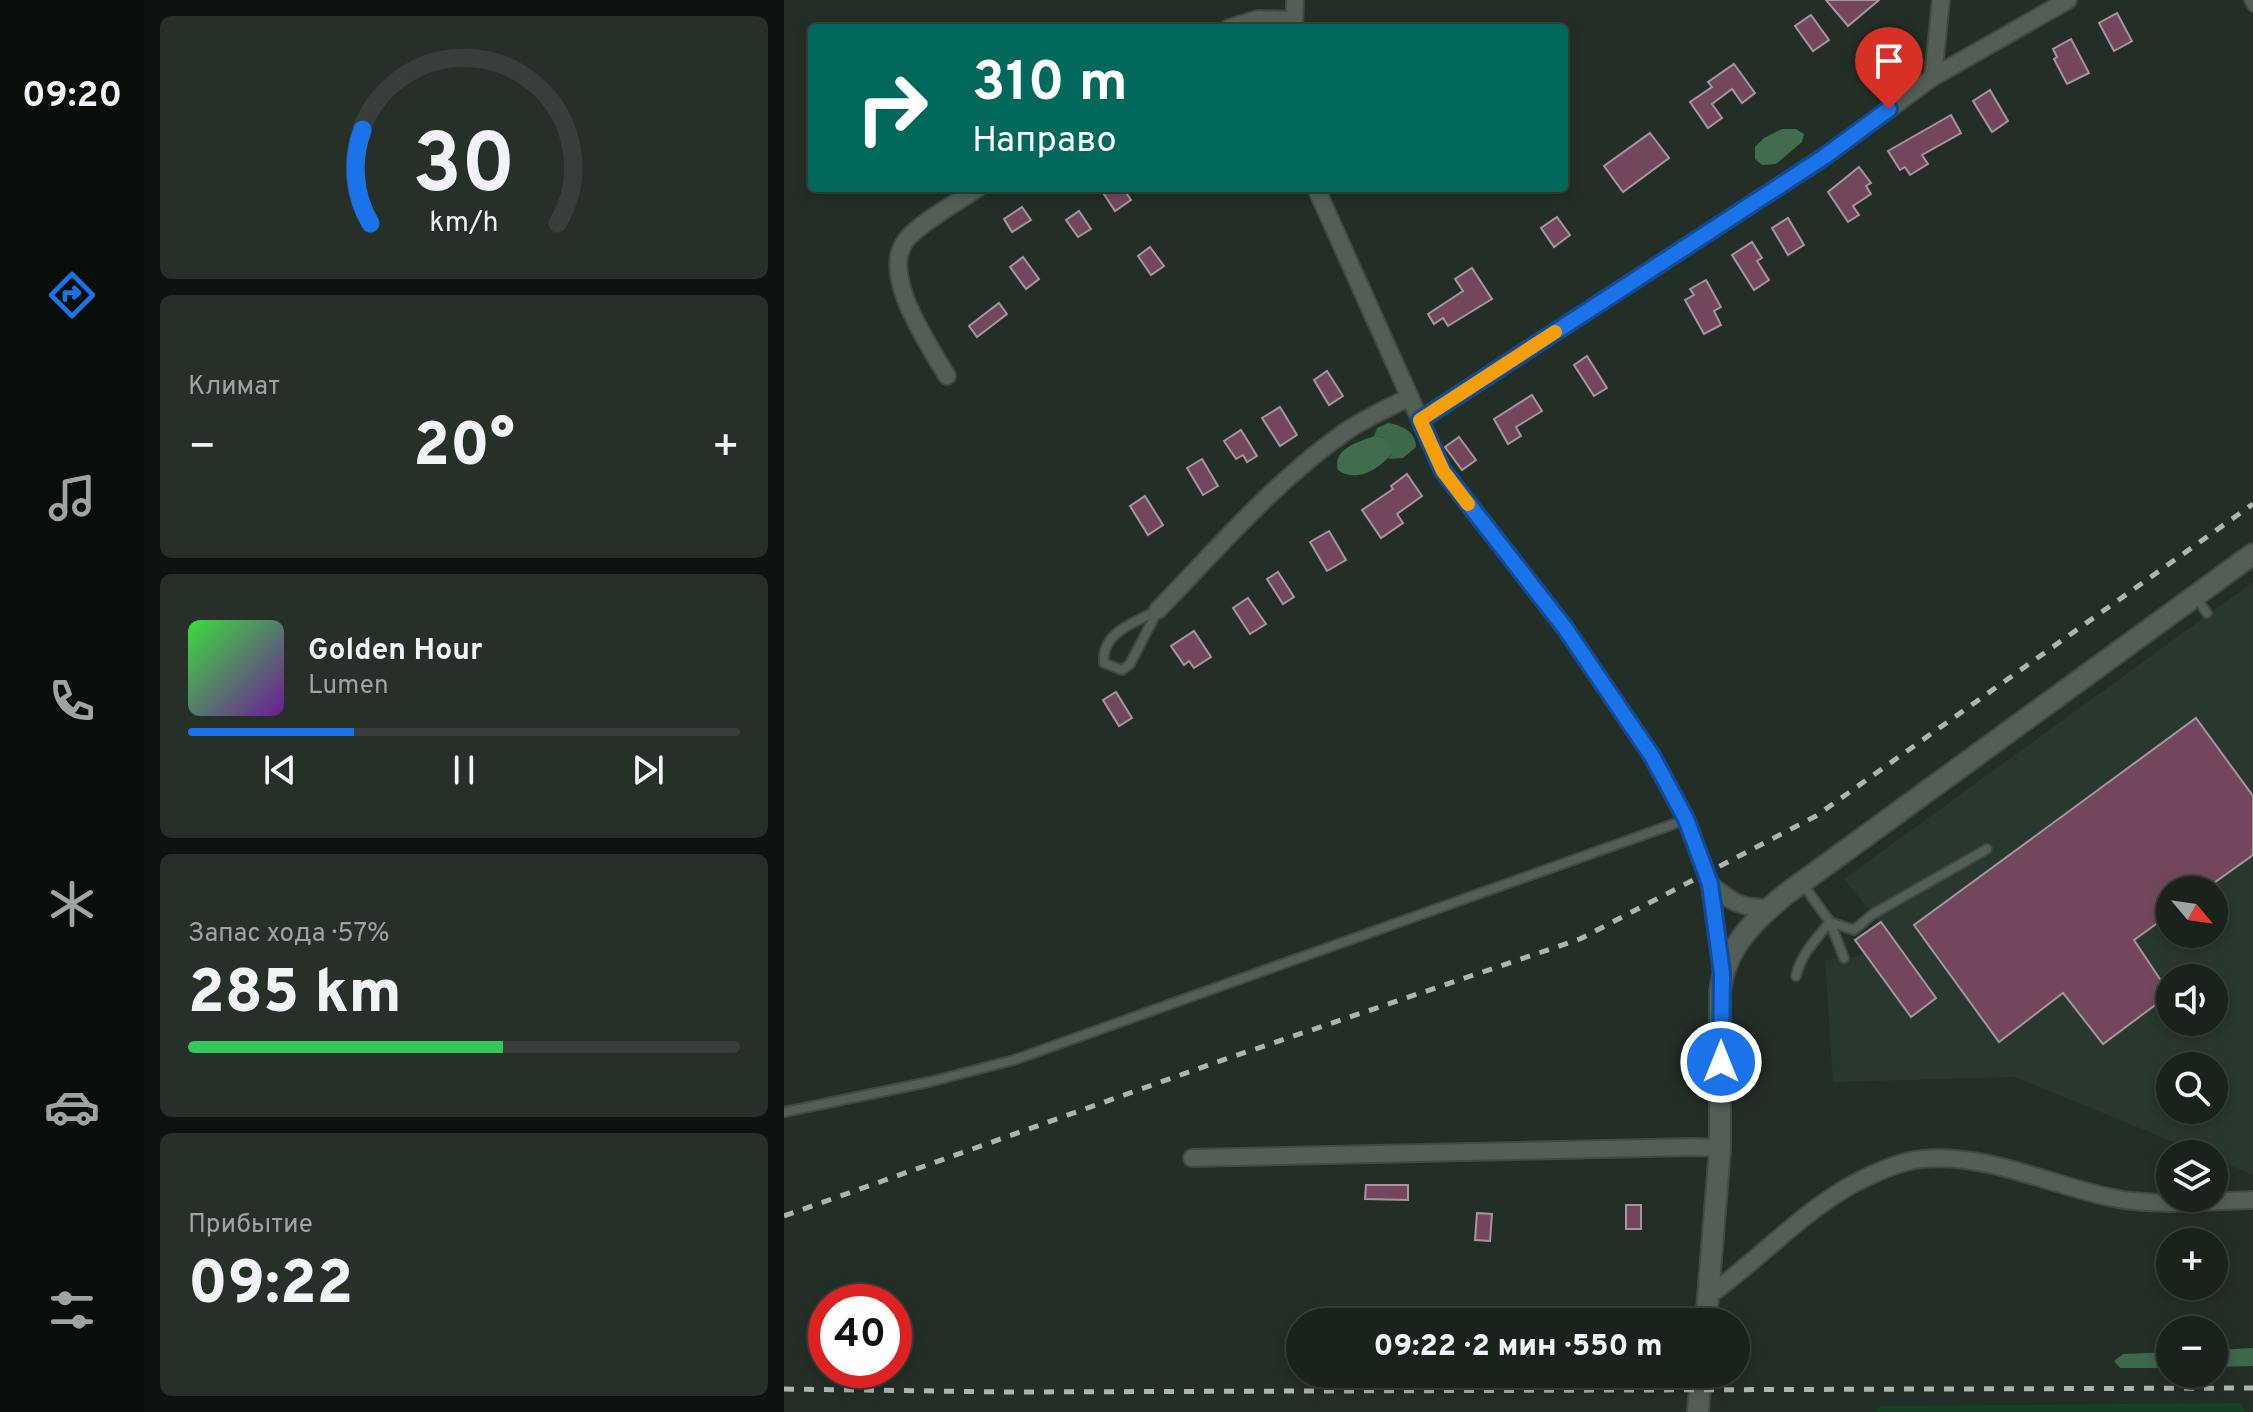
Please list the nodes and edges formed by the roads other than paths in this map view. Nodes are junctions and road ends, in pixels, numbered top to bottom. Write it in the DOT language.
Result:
graph roads {
  1 [pos="1295,0"];
  2 [pos="1941,0"];
  3 [pos="2068,0"];
  4 [pos="2249,0"];
  5 [pos="2253,7"];
  6 [pos="1242,24"];
  7 [pos="1294,24"];
  8 [pos="1933,77"];
  9 [pos="972,192"];
  10 [pos="1318,192"];
  11 [pos="947,376"];
  12 [pos="1410,397"];
  13 [pos="1420,420"];
  14 [pos="2253,554"];
  15 [pos="2195,595"];
  16 [pos="1158,610"];
  17 [pos="2207,613"];
  18 [pos="1686,819"];
  19 [pos="1987,849"];
  20 [pos="1802,883"];
  21 [pos="1710,884"];
  22 [pos="1770,908"];
  23 [pos="1830,922"];
  24 [pos="1844,958"];
  25 [pos="1722,973"];
  26 [pos="1796,976"];
  27 [pos="784,1112"];
  28 [pos="1720,1148"];
  29 [pos="1192,1158"];
  30 [pos="2253,1200"];
  31 [pos="1708,1296"];
  32 [pos="1707,1308"];
  33 [pos="1700,1388"];
  34 [pos="1698,1412"];
  1 -- 7 [label="street"];
  2 -- 8 [label="street"];
  3 -- 8 [label="street"];
  4 -- 5 [label="lane"];
  6 -- 7 [label="street"];
  8 -- 13 [label="street"];
  9 -- 11 [label="street"];
  10 -- 12 [label="street"];
  12 -- 13 [label="street"];
  12 -- 16 [label="street"];
  13 -- 18 [label="street"];
  14 -- 15 [label="street"];
  15 -- 17 [label="lane"];
  15 -- 20 [label="street"];
  16 -- 16 [label="lane"];
  18 -- 21 [label="street"];
  18 -- 27 [label="lane"];
  19 -- 23 [label="lane"];
  20 -- 22 [label="street"];
  20 -- 23 [label="lane"];
  21 -- 22 [label="street"];
  21 -- 25 [label="street"];
  22 -- 25 [label="street"];
  23 -- 24 [label="lane"];
  23 -- 26 [label="lane"];
  25 -- 28 [label="street"];
  28 -- 29 [label="street"];
  28 -- 31 [label="street"];
  30 -- 31 [label="street"];
  31 -- 32 [label="street"];
  33 -- 34 [label="street"];
}
